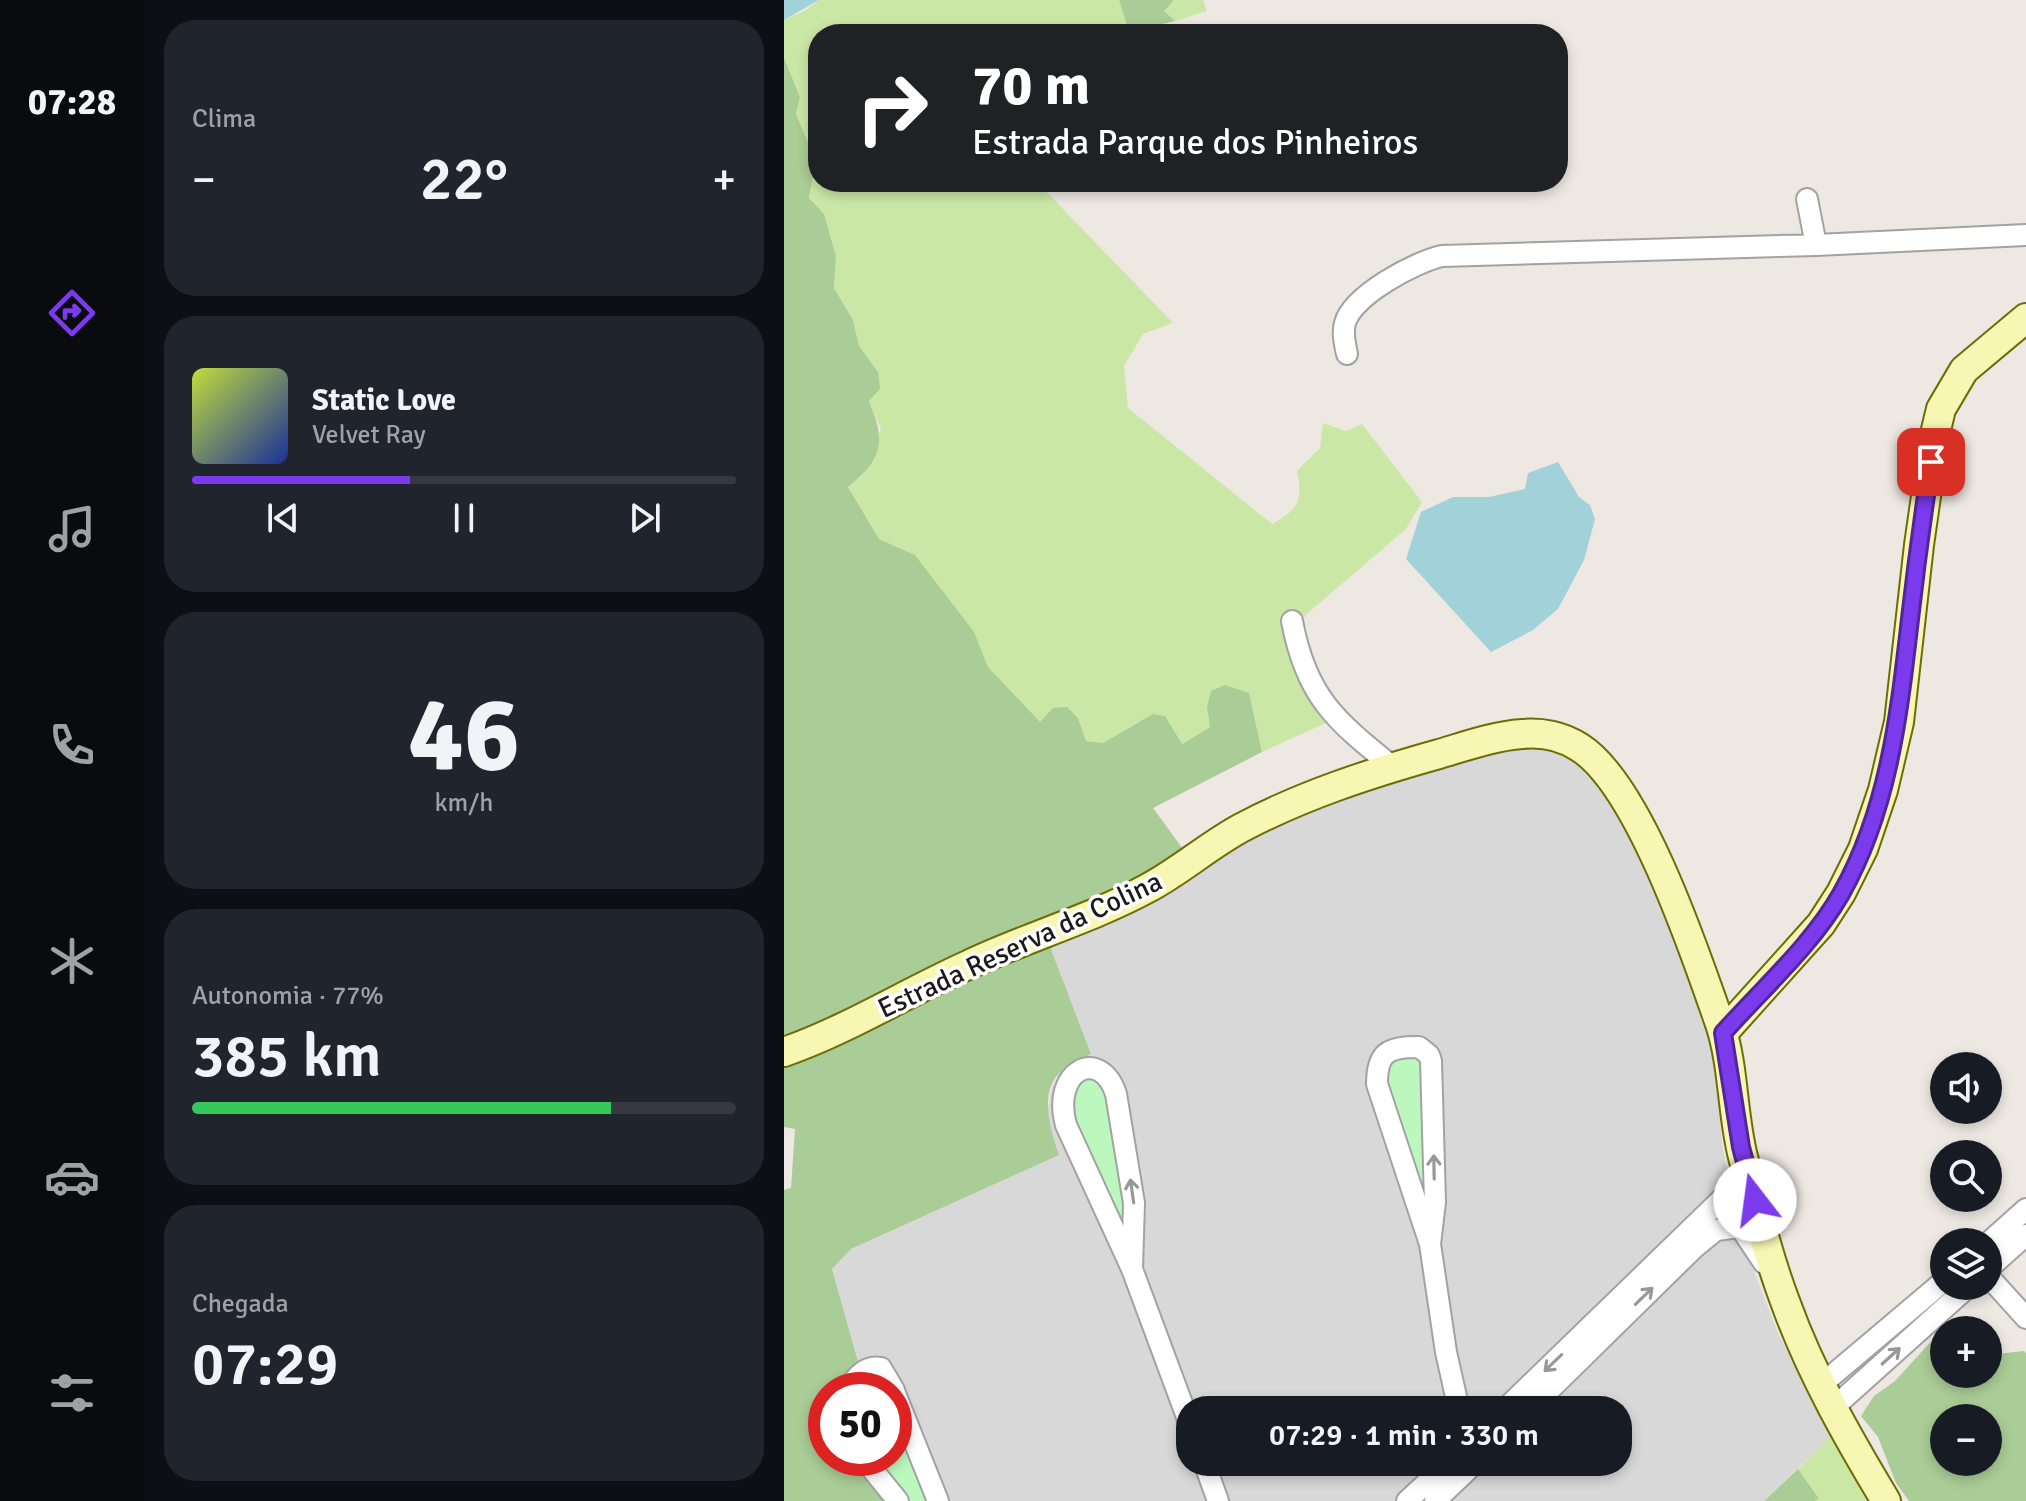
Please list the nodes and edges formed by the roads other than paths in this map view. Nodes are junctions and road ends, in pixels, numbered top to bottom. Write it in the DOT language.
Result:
graph roads {
  1 [pos="1807,199"];
  2 [pos="2026,235"];
  3 [pos="1816,245"];
  4 [pos="2026,318"];
  5 [pos="1347,354"];
  6 [pos="1292,621"];
  7 [pos="1393,767"];
  8 [pos="1723,1033"];
  9 [pos="784,1052"];
  10 [pos="1747,1170"];
  11 [pos="2026,1209"];
  12 [pos="2002,1230"];
  13 [pos="2026,1235"];
  14 [pos="1430,1244"];
  15 [pos="2002,1256"];
  16 [pos="1132,1269"];
  17 [pos="1781,1291"];
  18 [pos="2002,1291"];
  19 [pos="1930,1295"];
  20 [pos="1951,1300"];
  21 [pos="2026,1318"];
  22 [pos="862,1372"];
  23 [pos="883,1372"];
  24 [pos="1179,1396"];
  25 [pos="1456,1396"];
  26 [pos="1518,1396"];
  27 [pos="1543,1396"];
  28 [pos="1827,1396"];
  29 [pos="912,1436"];
  30 [pos="878,1476"];
  31 [pos="1209,1476"];
  32 [pos="1434,1476"];
  33 [pos="1461,1476"];
  34 [pos="898,1501"];
  35 [pos="938,1501"];
  36 [pos="1218,1501"];
  37 [pos="1407,1501"];
  38 [pos="1435,1501"];
  39 [pos="1886,1501"];
  1 -- 3 [label="street"];
  2 -- 3 [label="street"];
  3 -- 5 [label="street"];
  4 -- 8 [label="street"];
  6 -- 7 [label="street"];
  7 -- 8 [label="street, Estrada Reserva da Colina"];
  7 -- 9 [label="street, Estrada Reserva da Colina"];
  8 -- 10 [label="street, Estrada Reserva da Colina"];
  10 -- 17 [label="street, Estrada Reserva da Colina"];
  10 -- 26 [label="street, one-way"];
  11 -- 12 [label="street"];
  13 -- 15 [label="street"];
  14 -- 14 [label="street, one-way"];
  14 -- 25 [label="street"];
  16 -- 16 [label="street, one-way"];
  16 -- 24 [label="street"];
  27 -- 17 [label="street, one-way"];
  17 -- 28 [label="street, Estrada Reserva da Colina"];
  18 -- 21 [label="street"];
  19 -- 28 [label="street"];
  28 -- 20 [label="street, one-way"];
  22 -- 23 [label="street"];
  28 -- 39 [label="street, Estrada Reserva da Colina"];
  29 -- 35 [label="street"];
  30 -- 34 [label="street"];
  31 -- 36 [label="street"];
  32 -- 37 [label="street"];
  33 -- 38 [label="street"];
}
